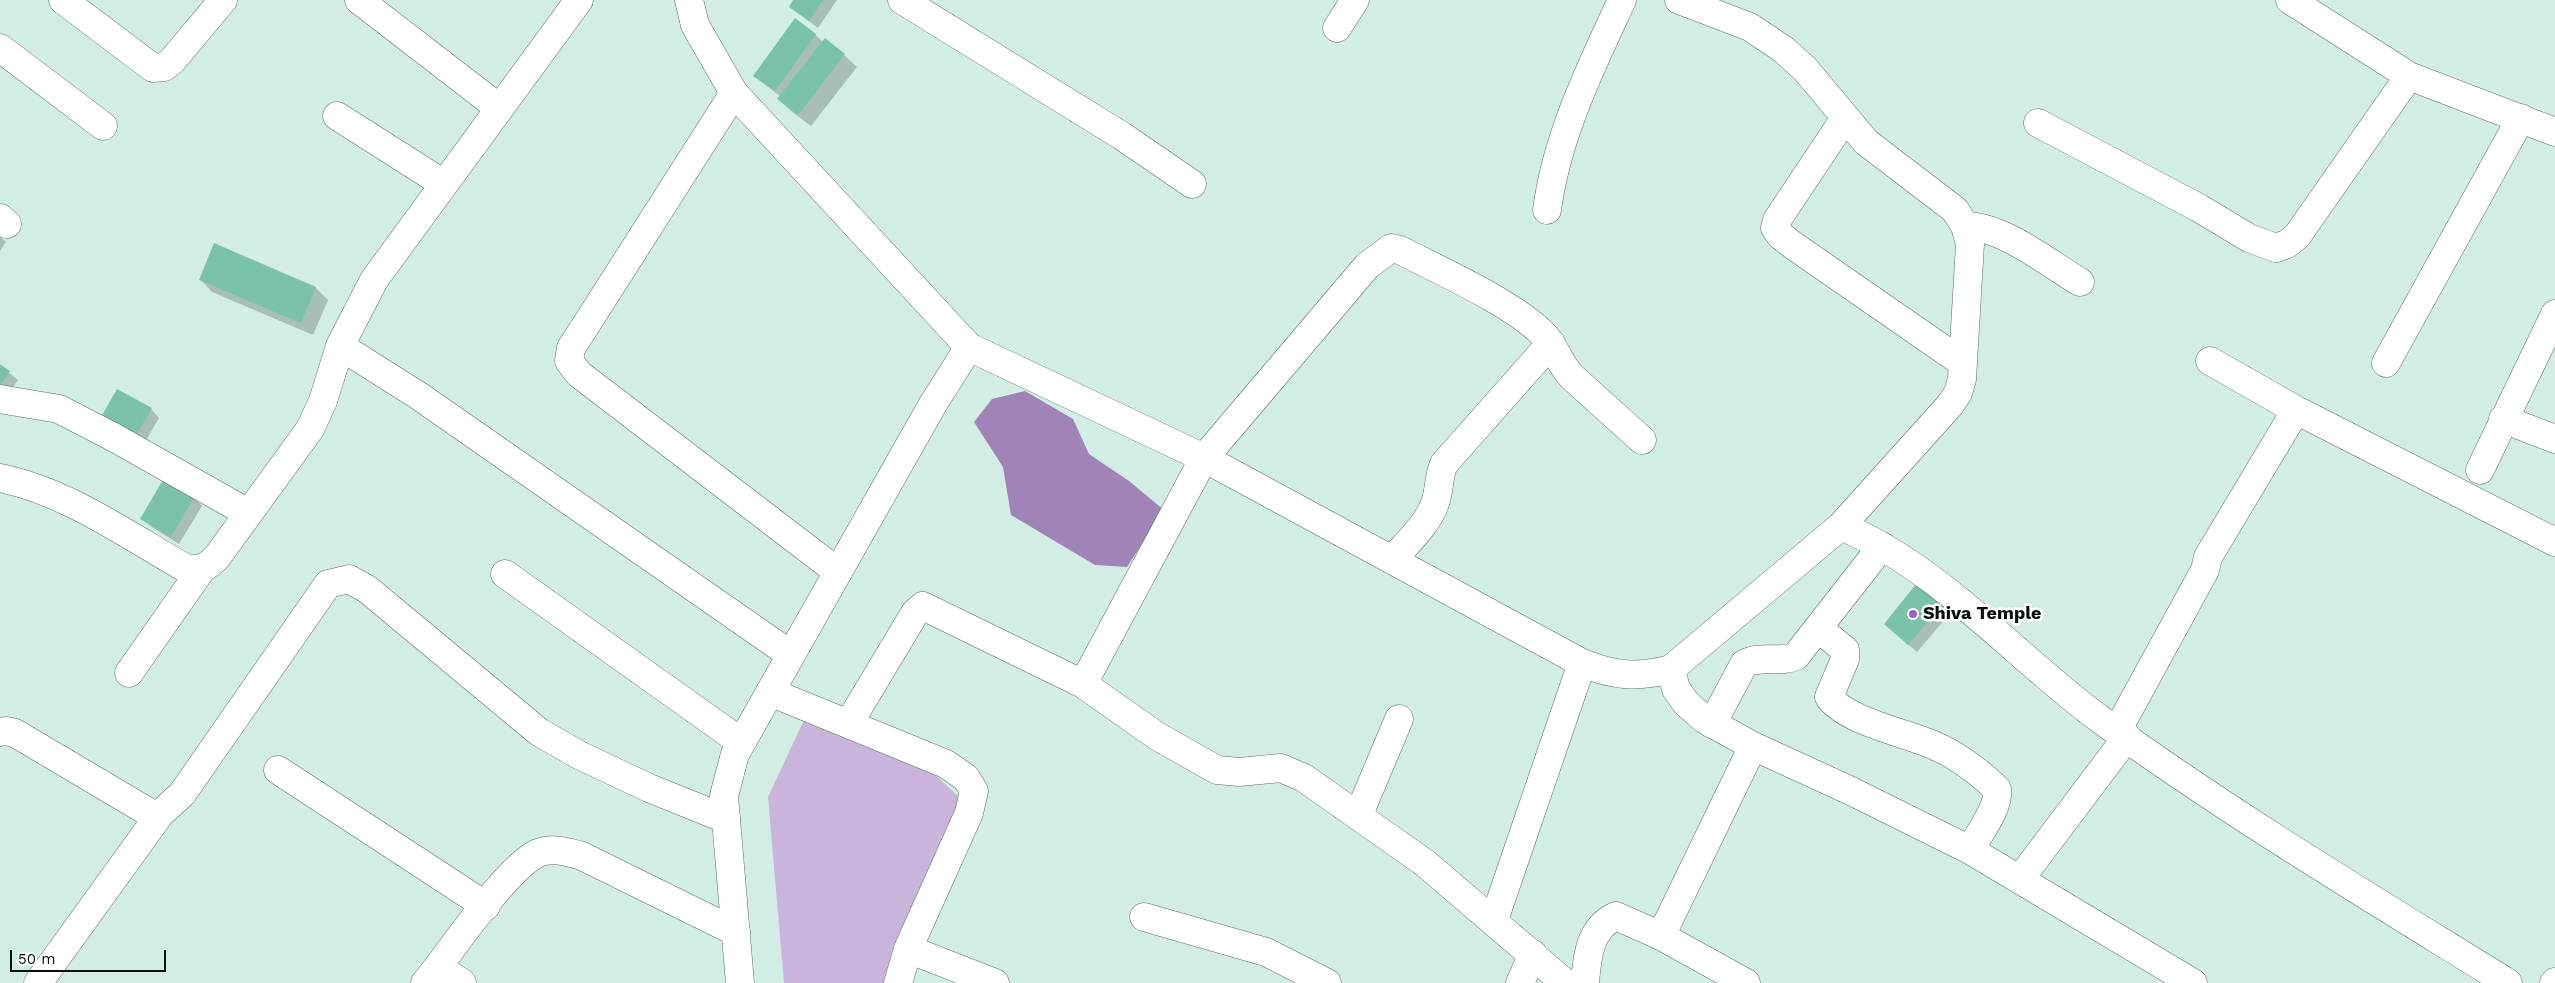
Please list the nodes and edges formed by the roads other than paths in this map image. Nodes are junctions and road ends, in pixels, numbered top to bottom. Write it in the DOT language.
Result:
graph roads {
  1 [pos="63,0"];
  2 [pos="223,0"];
  3 [pos="359,0"];
  4 [pos="580,0"];
  5 [pos="688,0"];
  6 [pos="902,0"];
  7 [pos="1355,0"];
  8 [pos="1622,0"];
  9 [pos="1679,0"];
  10 [pos="2290,0"];
  11 [pos="1718,6"];
  12 [pos="1336,28"];
  13 [pos="0,48"];
  14 [pos="2409,76"];
  15 [pos="734,94"];
  16 [pos="499,108"];
  17 [pos="337,116"];
  18 [pos="1845,118"];
  19 [pos="2521,118"];
  20 [pos="2038,123"];
  21 [pos="103,126"];
  22 [pos="2555,132"];
  23 [pos="444,184"];
  24 [pos="1192,184"];
  25 [pos="1548,210"];
  26 [pos="1965,226"];
  27 [pos="2080,282"];
  28 [pos="2555,314"];
  29 [pos="1550,343"];
  30 [pos="340,346"];
  31 [pos="969,347"];
  32 [pos="2210,361"];
  33 [pos="1963,363"];
  34 [pos="2386,363"];
  35 [pos="0,399"];
  36 [pos="2296,410"];
  37 [pos="2503,419"];
  38 [pos="2555,439"];
  39 [pos="1642,440"];
  40 [pos="1204,458"];
  41 [pos="2480,470"];
  42 [pos="0,478"];
  43 [pos="248,513"];
  44 [pos="1841,526"];
  45 [pos="2555,542"];
  46 [pos="1882,546"];
  47 [pos="1392,560"];
  48 [pos="201,570"];
  49 [pos="838,572"];
  50 [pos="504,574"];
  51 [pos="1818,628"];
  52 [pos="791,655"];
  53 [pos="1582,663"];
  54 [pos="1671,670"];
  55 [pos="128,673"];
  56 [pos="1083,684"];
  57 [pos="770,692"];
  58 [pos="1399,719"];
  59 [pos="849,723"];
  60 [pos="1712,724"];
  61 [pos="0,732"];
  62 [pos="2122,734"];
  63 [pos="741,742"];
  64 [pos="1753,746"];
  65 [pos="278,770"];
  66 [pos="160,814"];
  67 [pos="1359,814"];
  68 [pos="726,819"];
  69 [pos="1970,850"];
  70 [pos="2020,879"];
  71 [pos="486,906"];
  72 [pos="1144,917"];
  73 [pos="1494,920"];
  74 [pos="736,932"];
  75 [pos="1661,936"];
  76 [pos="908,949"];
  77 [pos="1533,954"];
  78 [pos="431,975"];
  79 [pos="38,983"];
  80 [pos="462,983"];
  81 [pos="740,983"];
  82 [pos="898,983"];
  83 [pos="995,983"];
  84 [pos="1327,983"];
  85 [pos="1520,983"];
  86 [pos="1565,983"];
  87 [pos="1585,983"];
  88 [pos="1746,983"];
  89 [pos="2193,983"];
  90 [pos="2508,983"];
  1 -- 2 [label="street"];
  3 -- 16 [label="street"];
  4 -- 16 [label="street"];
  5 -- 15 [label="street"];
  6 -- 24 [label="street"];
  7 -- 12 [label="street"];
  8 -- 25 [label="street"];
  9 -- 11 [label="street"];
  10 -- 14 [label="street"];
  11 -- 18 [label="street"];
  13 -- 21 [label="street"];
  14 -- 19 [label="street"];
  14 -- 20 [label="street"];
  15 -- 31 [label="street"];
  15 -- 49 [label="street"];
  16 -- 23 [label="street"];
  17 -- 23 [label="street"];
  18 -- 26 [label="street"];
  18 -- 33 [label="street"];
  19 -- 22 [label="street"];
  19 -- 34 [label="street"];
  23 -- 30 [label="street"];
  26 -- 27 [label="street"];
  26 -- 33 [label="street"];
  28 -- 37 [label="street"];
  29 -- 39 [label="street"];
  29 -- 40 [label="street"];
  29 -- 47 [label="street"];
  30 -- 43 [label="street"];
  30 -- 52 [label="street"];
  31 -- 40 [label="street"];
  31 -- 49 [label="street"];
  32 -- 36 [label="street"];
  33 -- 44 [label="street"];
  35 -- 43 [label="street"];
  36 -- 45 [label="street"];
  36 -- 62 [label="street"];
  37 -- 38 [label="street"];
  37 -- 41 [label="street"];
  40 -- 47 [label="street"];
  40 -- 56 [label="street"];
  42 -- 48 [label="street"];
  43 -- 48 [label="street"];
  44 -- 46 [label="street"];
  44 -- 54 [label="street"];
  46 -- 51 [label="street"];
  46 -- 62 [label="street"];
  47 -- 53 [label="street"];
  48 -- 55 [label="street"];
  49 -- 52 [label="street"];
  50 -- 63 [label="street"];
  51 -- 60 [label="street"];
  51 -- 69 [label="street"];
  52 -- 57 [label="street"];
  53 -- 54 [label="street"];
  53 -- 73 [label="street"];
  54 -- 60 [label="street"];
  56 -- 59 [label="street"];
  56 -- 67 [label="street"];
  57 -- 59 [label="street"];
  57 -- 63 [label="street"];
  58 -- 67 [label="street"];
  59 -- 76 [label="street"];
  60 -- 64 [label="street"];
  61 -- 66 [label="street"];
  62 -- 70 [label="street"];
  62 -- 90 [label="street"];
  63 -- 68 [label="street"];
  64 -- 69 [label="street"];
  64 -- 75 [label="street"];
  65 -- 71 [label="street"];
  66 -- 68 [label="street"];
  66 -- 79 [label="street"];
  67 -- 73 [label="street"];
  68 -- 74 [label="street"];
  69 -- 70 [label="street"];
  70 -- 89 [label="street"];
  71 -- 74 [label="street"];
  71 -- 78 [label="street"];
  72 -- 84 [label="street"];
  73 -- 77 [label="street"];
  74 -- 81 [label="street"];
  75 -- 87 [label="street"];
  75 -- 88 [label="street"];
  76 -- 82 [label="street"];
  76 -- 83 [label="street"];
  77 -- 85 [label="street"];
  77 -- 86 [label="street"];
  78 -- 80 [label="street"];
}
